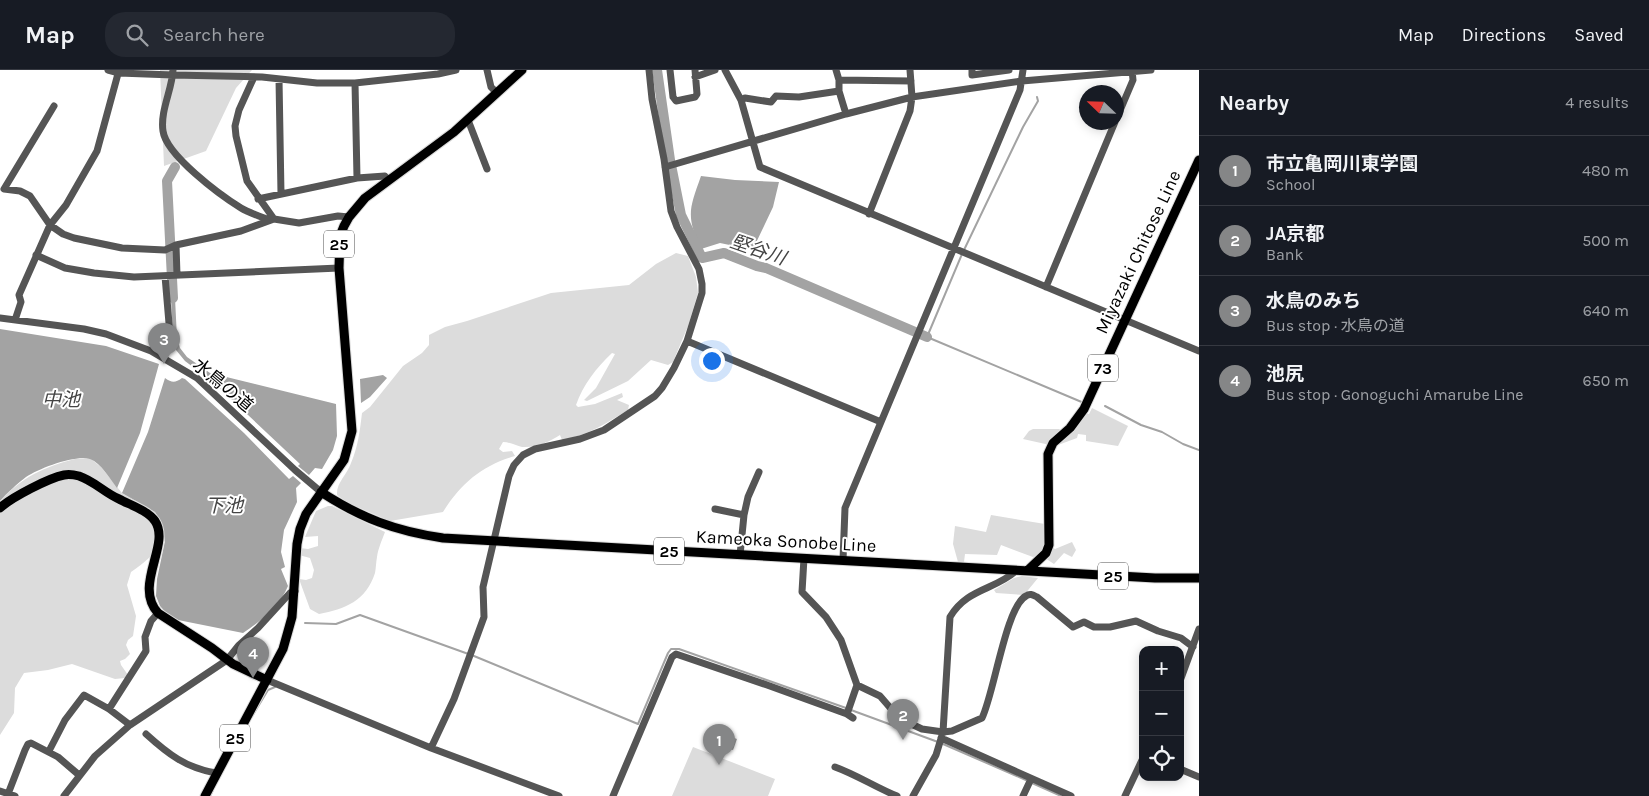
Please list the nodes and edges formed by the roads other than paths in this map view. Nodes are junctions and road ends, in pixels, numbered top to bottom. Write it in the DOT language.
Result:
graph roads {
  1 [pos="108,70"];
  2 [pos="456,70"];
  3 [pos="487,70"];
  4 [pos="522,70"];
  5 [pos="649,70"];
  6 [pos="670,70"];
  7 [pos="714,70"];
  8 [pos="725,70"];
  9 [pos="836,70"];
  10 [pos="910,70"];
  11 [pos="972,70"];
  12 [pos="1009,70"];
  13 [pos="1023,70"];
  14 [pos="1151,70"];
  15 [pos="119,71"];
  16 [pos="1132,71"];
  17 [pos="173,73"];
  18 [pos="695,74"];
  19 [pos="260,75"];
  20 [pos="279,79"];
  21 [pos="839,80"];
  22 [pos="911,80"];
  23 [pos="1022,81"];
  24 [pos="355,83"];
  25 [pos="839,91"];
  26 [pos="496,93"];
  27 [pos="912,97"];
  28 [pos="741,100"];
  29 [pos="1124,102"];
  30 [pos="54,106"];
  31 [pos="846,114"];
  32 [pos="468,120"];
  33 [pos="1112,130"];
  34 [pos="753,141"];
  35 [pos="1199,160"];
  36 [pos="665,167"];
  37 [pos="487,169"];
  38 [pos="357,178"];
  39 [pos="388,181"];
  40 [pos="281,194"];
  41 [pos="258,199"];
  42 [pos="869,214"];
  43 [pos="349,217"];
  44 [pos="271,219"];
  45 [pos="50,225"];
  46 [pos="176,245"];
  47 [pos="954,249"];
  48 [pos="36,256"];
  49 [pos="339,268"];
  50 [pos="177,275"];
  51 [pos="164,276"];
  52 [pos="1046,287"];
  53 [pos="0,318"];
  54 [pos="16,320"];
  55 [pos="1125,320"];
  56 [pos="688,341"];
  57 [pos="171,348"];
  58 [pos="1199,351"];
  59 [pos="881,422"];
  60 [pos="759,472"];
  61 [pos="321,492"];
  62 [pos="0,508"];
  63 [pos="715,509"];
  64 [pos="744,514"];
  65 [pos="494,541"];
  66 [pos="740,555"];
  67 [pos="804,558"];
  68 [pos="843,560"];
  69 [pos="1017,570"];
  70 [pos="1027,571"];
  71 [pos="1199,578"];
  72 [pos="295,591"];
  73 [pos="158,613"];
  74 [pos="1199,630"];
  75 [pos="1193,647"];
  76 [pos="227,660"];
  77 [pos="1184,670"];
  78 [pos="267,680"];
  79 [pos="858,685"];
  80 [pos="109,709"];
  81 [pos="130,725"];
  82 [pos="146,734"];
  83 [pos="942,735"];
  84 [pos="431,748"];
  85 [pos="49,751"];
  86 [pos="1139,766"];
  87 [pos="835,767"];
  88 [pos="1184,770"];
  89 [pos="216,774"];
  90 [pos="79,775"];
  91 [pos="1199,776"];
  92 [pos="1030,781"];
  93 [pos="0,791"];
  94 [pos="11,795"];
  95 [pos="64,796"];
  96 [pos="205,796"];
  97 [pos="559,796"];
  98 [pos="613,796"];
  99 [pos="897,796"];
  100 [pos="913,796"];
  101 [pos="1023,796"];
  102 [pos="1071,796"];
  103 [pos="1125,796"];
  1 -- 15 [label="street"];
  2 -- 24 [label="street"];
  3 -- 26 [label="street"];
  4 -- 26 [label="main road, 25"];
  5 -- 36 [label="street"];
  6 -- 18 [label="street"];
  7 -- 18 [label="street"];
  8 -- 28 [label="street"];
  9 -- 21 [label="street"];
  10 -- 22 [label="street"];
  11 -- 12 [label="street"];
  13 -- 23 [label="street"];
  14 -- 16 [label="street"];
  15 -- 17 [label="street"];
  15 -- 45 [label="street"];
  16 -- 23 [label="street"];
  16 -- 29 [label="street"];
  17 -- 19 [label="street"];
  17 -- 44 [label="street"];
  19 -- 20 [label="street"];
  19 -- 41 [label="street"];
  20 -- 24 [label="street"];
  20 -- 40 [label="street"];
  21 -- 22 [label="street"];
  21 -- 25 [label="street"];
  22 -- 27 [label="street"];
  23 -- 27 [label="street"];
  23 -- 47 [label="street"];
  24 -- 38 [label="street"];
  25 -- 28 [label="street"];
  25 -- 31 [label="street"];
  26 -- 32 [label="main road, 25"];
  27 -- 31 [label="street"];
  27 -- 42 [label="street"];
  28 -- 34 [label="street"];
  30 -- 45 [label="street"];
  31 -- 34 [label="street"];
  32 -- 37 [label="street"];
  32 -- 39 [label="main road, 25"];
  33 -- 52 [label="street"];
  34 -- 36 [label="street"];
  34 -- 42 [label="street"];
  35 -- 55 [label="main road, Miyazaki Chitose Line / 73"];
  36 -- 56 [label="street"];
  38 -- 39 [label="street"];
  38 -- 40 [label="street"];
  39 -- 43 [label="main road, 25"];
  40 -- 41 [label="street"];
  41 -- 44 [label="street"];
  42 -- 47 [label="street"];
  43 -- 44 [label="street"];
  43 -- 49 [label="main road, 25"];
  44 -- 46 [label="street"];
  45 -- 46 [label="street"];
  45 -- 48 [label="street"];
  46 -- 50 [label="street"];
  47 -- 52 [label="street"];
  47 -- 59 [label="street"];
  48 -- 51 [label="street"];
  48 -- 54 [label="street"];
  49 -- 50 [label="street"];
  49 -- 61 [label="main road, 25"];
  50 -- 51 [label="street"];
  51 -- 57 [label="street"];
  52 -- 55 [label="street"];
  53 -- 54 [label="street, 水鳥の道"];
  54 -- 61 [label="street, 水鳥の道"];
  55 -- 58 [label="street"];
  55 -- 70 [label="main road, Miyazaki Chitose Line / 73"];
  56 -- 59 [label="street"];
  56 -- 65 [label="street"];
  59 -- 68 [label="street"];
  60 -- 64 [label="street"];
  61 -- 65 [label="main road, Kameoka Sonobe Line / 25"];
  61 -- 72 [label="main road, 25"];
  62 -- 73 [label="main road"];
  63 -- 64 [label="street"];
  64 -- 66 [label="street"];
  65 -- 66 [label="main road, Kameoka Sonobe Line / 25"];
  65 -- 84 [label="street"];
  66 -- 67 [label="main road, Kameoka Sonobe Line / 25"];
  67 -- 68 [label="main road, Kameoka Sonobe Line / 25"];
  67 -- 79 [label="street"];
  68 -- 69 [label="main road, Kameoka Sonobe Line / 25"];
  69 -- 70 [label="main road, Kameoka Sonobe Line / 25"];
  69 -- 83 [label="street"];
  70 -- 71 [label="main road, Kameoka Sonobe Line / 25"];
  72 -- 76 [label="street"];
  72 -- 78 [label="main road, 25"];
  73 -- 76 [label="main road"];
  73 -- 80 [label="street"];
  74 -- 75 [label="street"];
  75 -- 77 [label="street"];
  75 -- 83 [label="street"];
  76 -- 78 [label="main road"];
  76 -- 81 [label="street"];
  78 -- 84 [label="street"];
  78 -- 89 [label="main road, 25"];
  79 -- 83 [label="street"];
  79 -- 98 [label="street"];
  80 -- 81 [label="street"];
  80 -- 85 [label="street"];
  81 -- 90 [label="street"];
  82 -- 89 [label="street"];
  83 -- 92 [label="street"];
  83 -- 100 [label="street"];
  84 -- 97 [label="street"];
  85 -- 90 [label="street"];
  85 -- 94 [label="street"];
  86 -- 103 [label="street"];
  87 -- 99 [label="street"];
  88 -- 91 [label="street"];
  89 -- 96 [label="main road, 25"];
  90 -- 95 [label="street"];
  92 -- 101 [label="street"];
  92 -- 102 [label="street"];
  93 -- 94 [label="street"];
}
